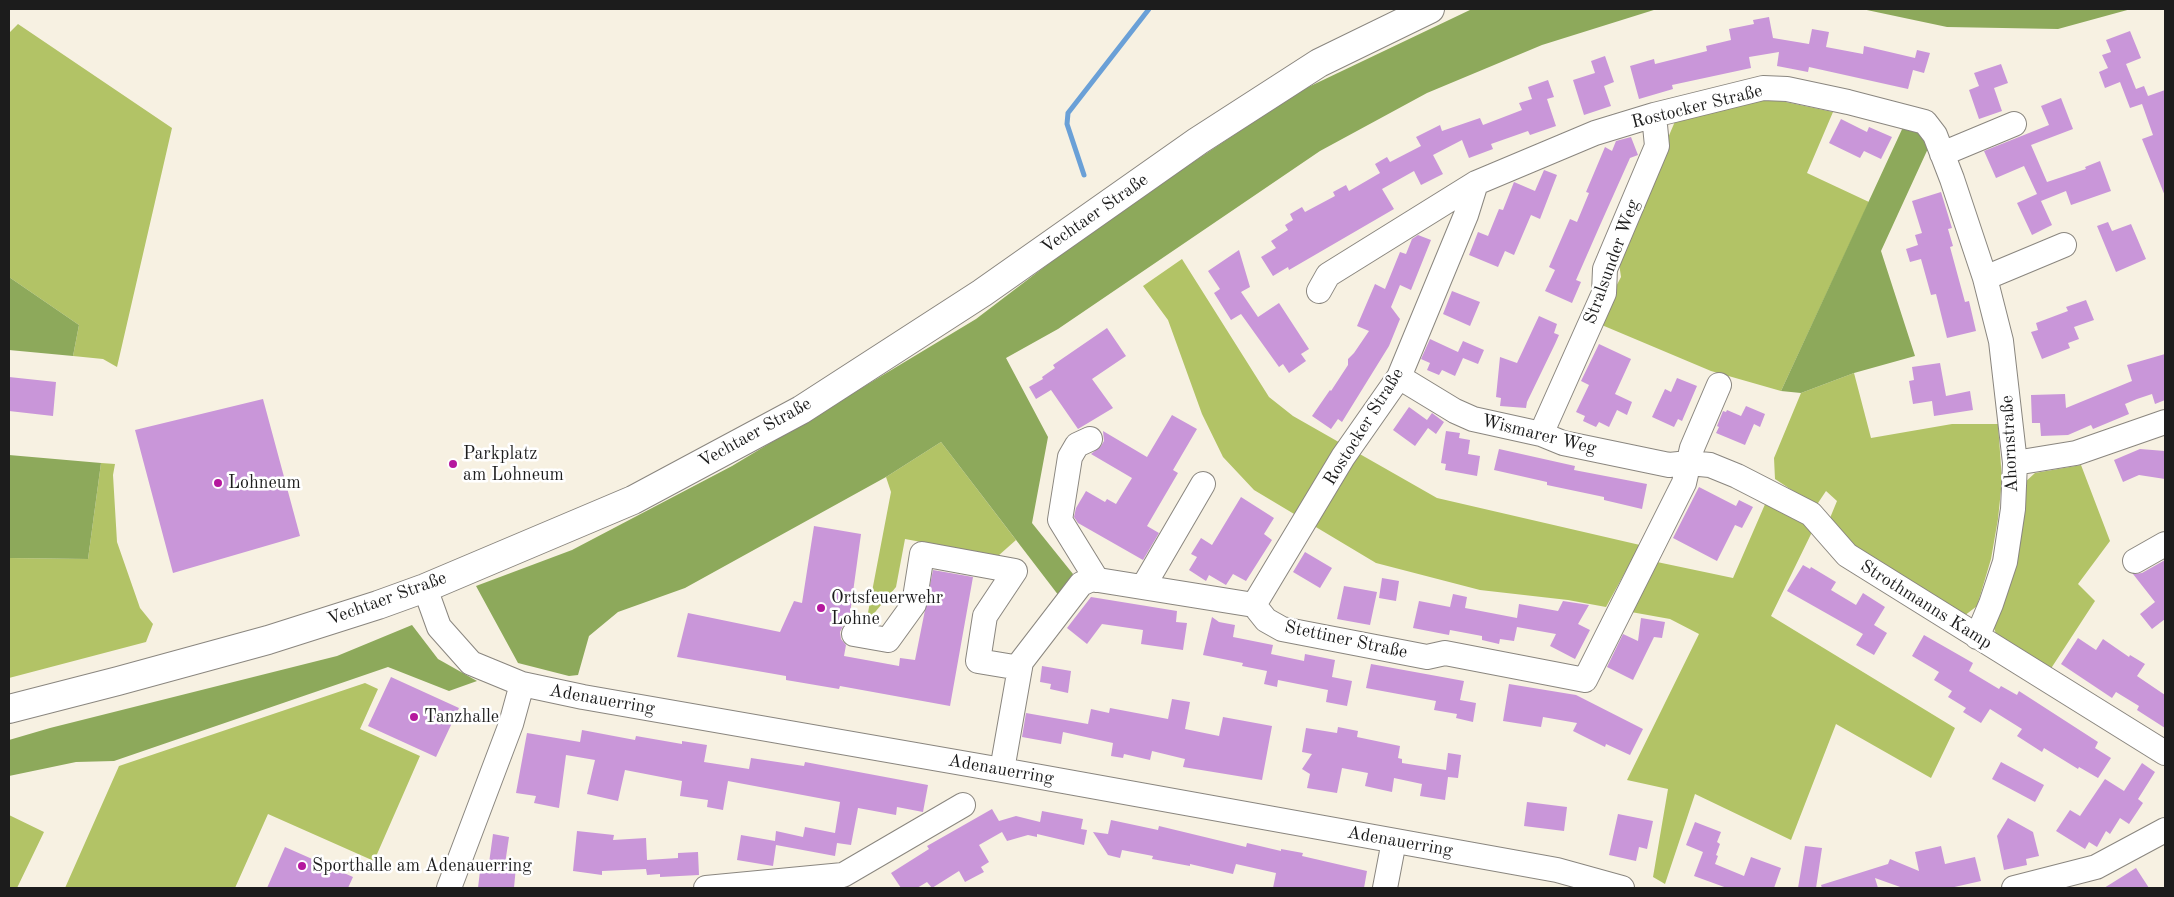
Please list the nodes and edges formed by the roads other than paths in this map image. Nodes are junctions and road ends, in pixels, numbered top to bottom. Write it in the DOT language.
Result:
graph roads {
  1 [pos="1430,9"];
  2 [pos="1654,115"];
  3 [pos="1925,122"];
  4 [pos="2014,124"];
  5 [pos="1942,154"];
  6 [pos="1476,183"];
  7 [pos="2064,245"];
  8 [pos="1985,278"];
  9 [pos="1320,291"];
  10 [pos="1399,377"];
  11 [pos="1719,385"];
  12 [pos="2165,422"];
  13 [pos="1541,434"];
  14 [pos="1090,439"];
  15 [pos="1689,463"];
  16 [pos="2015,463"];
  17 [pos="1203,484"];
  18 [pos="2165,544"];
  19 [pos="2135,561"];
  20 [pos="1096,580"];
  21 [pos="1143,587"];
  22 [pos="425,588"];
  23 [pos="1254,606"];
  24 [pos="854,634"];
  25 [pos="1977,637"];
  26 [pos="1020,668"];
  27 [pos="522,684"];
  28 [pos="9,709"];
  29 [pos="2165,753"];
  30 [pos="1002,770"];
  31 [pos="963,804"];
  32 [pos="2165,830"];
  33 [pos="1394,841"];
  34 [pos="830,884"];
  35 [pos="449,888"];
  36 [pos="706,888"];
  37 [pos="1385,888"];
  38 [pos="1622,888"];
  39 [pos="2014,888"];
  1 -- 22 [label="main road, Vechtaer Straße"];
  2 -- 3 [label="street, Rostocker Straße"];
  2 -- 6 [label="street, Rostocker Straße"];
  2 -- 13 [label="street, Stralsunder Weg"];
  3 -- 5 [label="street, Ahornstraße"];
  4 -- 5 [label="street"];
  5 -- 8 [label="street, Ahornstraße"];
  6 -- 9 [label="street, Rostocker Straße"];
  6 -- 10 [label="street, Rostocker Straße"];
  7 -- 8 [label="street"];
  8 -- 16 [label="street, Ahornstraße"];
  10 -- 13 [label="street, Wismarer Weg"];
  10 -- 23 [label="street, Rostocker Straße"];
  11 -- 15 [label="street"];
  12 -- 16 [label="street"];
  13 -- 15 [label="street, Wismarer Weg"];
  14 -- 20 [label="street"];
  15 -- 23 [label="street, Stettiner Straße"];
  15 -- 25 [label="street, Strothmanns Kamp"];
  16 -- 25 [label="street, Ahornstraße"];
  17 -- 21 [label="street"];
  18 -- 19 [label="street"];
  20 -- 21 [label="street"];
  20 -- 26 [label="street"];
  21 -- 23 [label="street"];
  22 -- 27 [label="street, Adenauerring"];
  22 -- 28 [label="main road, Vechtaer Straße"];
  24 -- 26 [label="street"];
  25 -- 29 [label="street, Strothmanns Kamp"];
  26 -- 30 [label="street"];
  27 -- 30 [label="street, Adenauerring"];
  27 -- 35 [label="street"];
  30 -- 33 [label="street, Adenauerring"];
  31 -- 34 [label="street"];
  32 -- 39 [label="street"];
  33 -- 37 [label="street"];
  33 -- 38 [label="street, Adenauerring"];
  34 -- 36 [label="street"];
}
